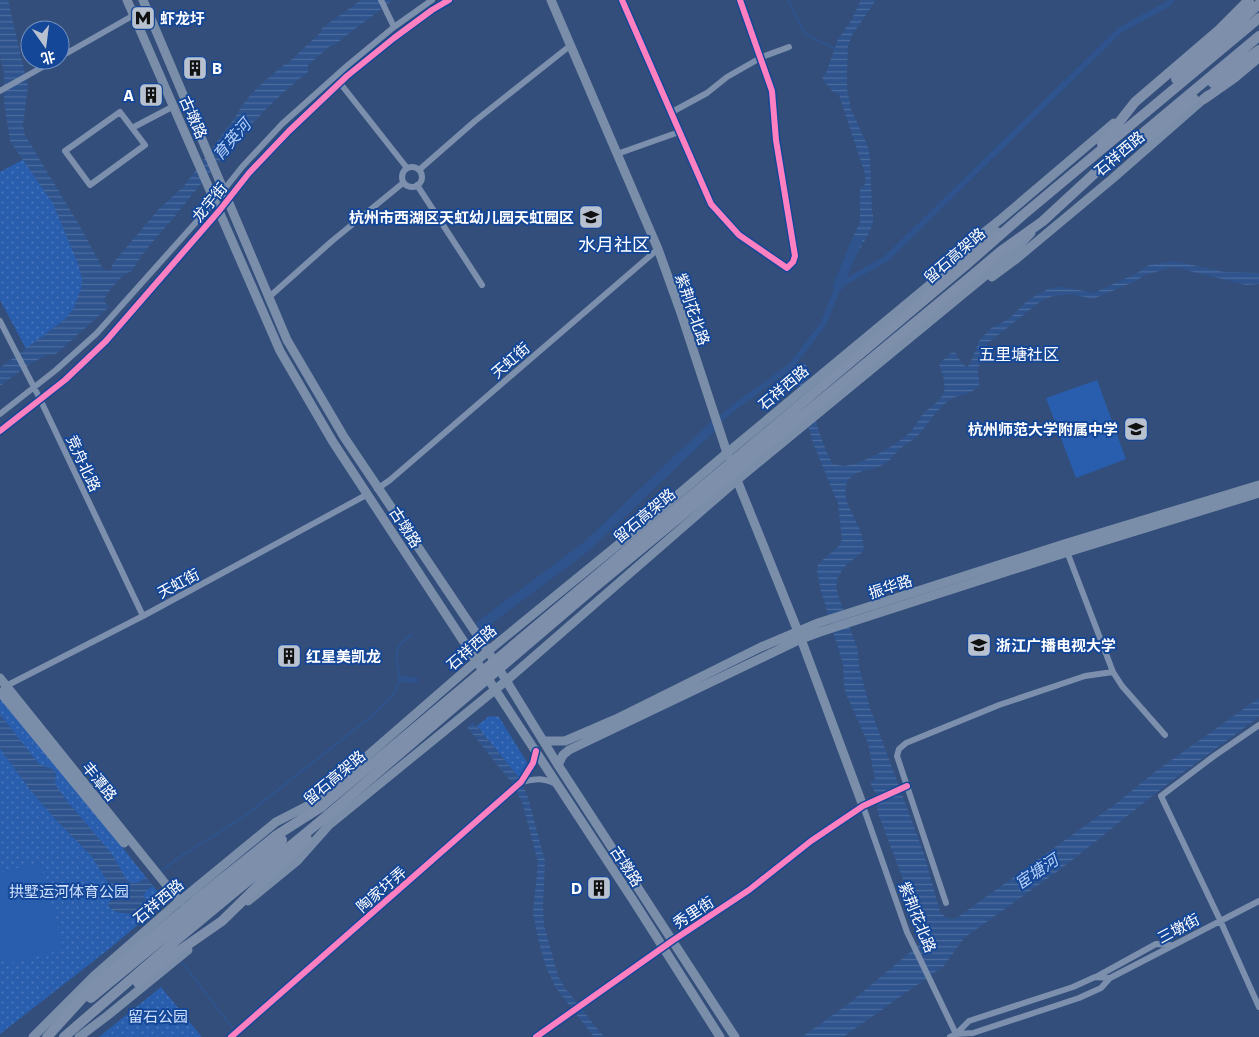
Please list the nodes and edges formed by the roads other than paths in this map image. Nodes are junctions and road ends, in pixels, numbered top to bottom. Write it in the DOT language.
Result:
graph roads {
  1 [pos="127,0"];
  2 [pos="381,0"];
  3 [pos="432,0"];
  4 [pos="449,0"];
  5 [pos="551,0"];
  6 [pos="622,0"];
  7 [pos="740,0"];
  8 [pos="146,1"];
  9 [pos="1259,4"];
  10 [pos="1247,6"];
  11 [pos="134,15"];
  12 [pos="1259,18"];
  13 [pos="394,27"];
  14 [pos="1259,36"];
  15 [pos="571,45"];
  16 [pos="789,47"];
  17 [pos="1259,50"];
  18 [pos="70,51"];
  19 [pos="1259,57"];
  20 [pos="762,58"];
  21 [pos="38,70"];
  22 [pos="340,82"];
  23 [pos="0,91"];
  24 [pos="1204,99"];
  25 [pos="1135,102"];
  26 [pos="174,106"];
  27 [pos="670,113"];
  28 [pos="1131,125"];
  29 [pos="132,128"];
  30 [pos="679,132"];
  31 [pos="617,154"];
  32 [pos="1088,162"];
  33 [pos="407,168"];
  34 [pos="419,170"];
  35 [pos="1095,173"];
  36 [pos="404,183"];
  37 [pos="417,186"];
  38 [pos="223,190"];
  39 [pos="227,200"];
  40 [pos="215,201"];
  41 [pos="219,211"];
  42 [pos="1023,215"];
  43 [pos="1044,221"];
  44 [pos="658,250"];
  45 [pos="933,282"];
  46 [pos="482,285"];
  47 [pos="268,298"];
  48 [pos="0,321"];
  49 [pos="923,327"];
  50 [pos="33,388"];
  51 [pos="40,399"];
  52 [pos="0,414"];
  53 [pos="0,431"];
  54 [pos="727,453"];
  55 [pos="737,480"];
  56 [pos="1259,485"];
  57 [pos="377,488"];
  58 [pos="1259,493"];
  59 [pos="368,494"];
  60 [pos="1066,548"];
  61 [pos="143,616"];
  62 [pos="799,635"];
  63 [pos="488,651"];
  64 [pos="477,662"];
  65 [pos="1113,672"];
  66 [pos="507,680"];
  67 [pos="1,686"];
  68 [pos="495,689"];
  69 [pos="1259,724"];
  70 [pos="1165,735"];
  71 [pos="544,741"];
  72 [pos="536,751"];
  73 [pos="558,765"];
  74 [pos="521,782"];
  75 [pos="558,786"];
  76 [pos="907,786"];
  77 [pos="863,806"];
  78 [pos="321,808"];
  79 [pos="1259,901"];
  80 [pos="177,903"];
  81 [pos="946,903"];
  82 [pos="1220,920"];
  83 [pos="222,922"];
  84 [pos="147,936"];
  85 [pos="168,938"];
  86 [pos="672,941"];
  87 [pos="1171,945"];
  88 [pos="663,947"];
  89 [pos="146,960"];
  90 [pos="168,963"];
  91 [pos="1095,977"];
  92 [pos="1110,978"];
  93 [pos="91,994"];
  94 [pos="1259,1007"];
  95 [pos="103,1008"];
  96 [pos="953,1035"];
  97 [pos="33,1037"];
  98 [pos="48,1037"];
  99 [pos="65,1037"];
  100 [pos="79,1037"];
  101 [pos="231,1037"];
  102 [pos="536,1037"];
  103 [pos="720,1037"];
  104 [pos="735,1037"];
  1 -- 11 [label="main road, 古墩路"];
  2 -- 13 [label="street"];
  3 -- 13 [label="street, 龙宇街"];
  4 -- 22 [label="street, 龙宇街"];
  5 -- 15 [label="main road, 紫荆花北路"];
  6 -- 27 [label="street"];
  7 -- 20 [label="street"];
  8 -- 38 [label="main road, 古墩路"];
  9 -- 10 [label="highway"];
  10 -- 25 [label="highway, 石祥西路"];
  10 -- 28 [label="highway"];
  11 -- 18 [label="street"];
  11 -- 26 [label="main road, 古墩路"];
  12 -- 28 [label="highway, 留石高架路"];
  13 -- 38 [label="street, 龙宇街"];
  14 -- 35 [label="highway, 留石高架路"];
  15 -- 31 [label="main road, 紫荆花北路"];
  15 -- 34 [label="street"];
  16 -- 20 [label="street"];
  17 -- 24 [label="main road, 石祥西路"];
  17 -- 35 [label="highway"];
  19 -- 24 [label="highway"];
  20 -- 27 [label="street"];
  20 -- 30 [label="street"];
  21 -- 23 [label="street"];
  22 -- 33 [label="street"];
  22 -- 39 [label="street, 龙宇街"];
  24 -- 49 [label="main road, 石祥西路"];
  25 -- 32 [label="highway"];
  25 -- 45 [label="main road, 石祥西路"];
  26 -- 29 [label="street"];
  26 -- 40 [label="main road, 古墩路"];
  27 -- 30 [label="street"];
  28 -- 32 [label="highway, 留石高架路"];
  29 -- 29 [label="street"];
  30 -- 31 [label="street"];
  31 -- 44 [label="main road, 紫荆花北路"];
  32 -- 42 [label="highway, 留石高架路"];
  33 -- 34 [label="street"];
  33 -- 36 [label="street"];
  34 -- 37 [label="street"];
  35 -- 43 [label="highway, 留石高架路"];
  36 -- 37 [label="street"];
  36 -- 47 [label="street"];
  37 -- 46 [label="street"];
  38 -- 39 [label="main road, 古墩路"];
  38 -- 40 [label="street, 龙宇街"];
  39 -- 41 [label="street, 龙宇街"];
  39 -- 47 [label="main road, 古墩路"];
  40 -- 41 [label="main road, 古墩路"];
  40 -- 50 [label="street, 龙宇街"];
  41 -- 51 [label="street, 龙宇街"];
  41 -- 59 [label="main road, 古墩路"];
  42 -- 45 [label="main road, 石祥西路"];
  42 -- 78 [label="highway, 留石高架路, bridge"];
  43 -- 49 [label="main road, 石祥西路"];
  43 -- 78 [label="highway, 留石高架路, bridge"];
  44 -- 54 [label="main road, 紫荆花北路"];
  44 -- 57 [label="street, 天虹街"];
  45 -- 54 [label="main road, 石祥西路"];
  47 -- 57 [label="main road, 古墩路"];
  48 -- 50 [label="street, 竞舟北路"];
  49 -- 55 [label="main road, 石祥西路"];
  50 -- 51 [label="street, 竞舟北路"];
  50 -- 52 [label="street, 龙宇街"];
  51 -- 53 [label="street, 龙宇街"];
  51 -- 61 [label="street, 竞舟北路"];
  54 -- 55 [label="main road, 紫荆花北路"];
  54 -- 63 [label="main road, 石祥西路"];
  55 -- 62 [label="main road, 紫荆花北路"];
  55 -- 66 [label="main road, 石祥西路"];
  56 -- 60 [label="main road, 振华路"];
  57 -- 63 [label="main road, 古墩路"];
  58 -- 60 [label="main road, 振华路"];
  59 -- 61 [label="street, 天虹街"];
  59 -- 64 [label="main road, 古墩路"];
  60 -- 62 [label="main road, 振华路"];
  60 -- 65 [label="street"];
  61 -- 67 [label="street, 天虹街"];
  62 -- 71 [label="main road, 振华路"];
  62 -- 73 [label="main road, 振华路"];
  62 -- 77 [label="main road, 紫荆花北路"];
  63 -- 64 [label="main road, 石祥西路"];
  63 -- 66 [label="main road, 古墩路"];
  64 -- 68 [label="main road, 古墩路"];
  64 -- 78 [label="main road, 石祥西路"];
  65 -- 70 [label="street"];
  65 -- 76 [label="street"];
  66 -- 68 [label="main road, 石祥西路"];
  66 -- 71 [label="main road, 古墩路"];
  67 -- 80 [label="main road, 丰潭路"];
  68 -- 72 [label="main road, 古墩路"];
  68 -- 83 [label="main road, 石祥西路"];
  69 -- 82 [label="street"];
  71 -- 73 [label="main road, 古墩路"];
  72 -- 74 [label="street, 陶家圩弄"];
  72 -- 75 [label="main road, 古墩路"];
  73 -- 86 [label="main road, 古墩路"];
  74 -- 75 [label="street"];
  74 -- 101 [label="street, 陶家圩弄"];
  75 -- 88 [label="main road, 古墩路"];
  76 -- 77 [label="street, 秀里街"];
  76 -- 81 [label="street"];
  77 -- 86 [label="street, 秀里街"];
  77 -- 96 [label="street, 紫荆花北路"];
  78 -- 80 [label="main road, 石祥西路"];
  78 -- 83 [label="highway"];
  78 -- 85 [label="highway, 留石高架路"];
  78 -- 85 [label="highway"];
  79 -- 82 [label="street, 三墩街"];
  80 -- 85 [label="main road, 石祥西路"];
  82 -- 87 [label="street, 三墩街"];
  82 -- 94 [label="street"];
  83 -- 85 [label="highway"];
  84 -- 85 [label="highway"];
  84 -- 93 [label="highway"];
  84 -- 97 [label="main road"];
  85 -- 89 [label="highway, 留石高架路"];
  85 -- 90 [label="highway"];
  86 -- 88 [label="street, 秀里街"];
  86 -- 104 [label="main road, 古墩路"];
  87 -- 91 [label="street"];
  87 -- 92 [label="street, 三墩街"];
  88 -- 102 [label="street, 秀里街"];
  88 -- 103 [label="main road, 古墩路"];
  89 -- 93 [label="highway, 留石高架路"];
  89 -- 95 [label="highway, 留石高架路"];
  90 -- 95 [label="highway"];
  90 -- 100 [label="main road"];
  91 -- 92 [label="street"];
  91 -- 96 [label="street"];
  92 -- 96 [label="street, 三墩街"];
  93 -- 98 [label="highway"];
  95 -- 99 [label="highway"];
}
